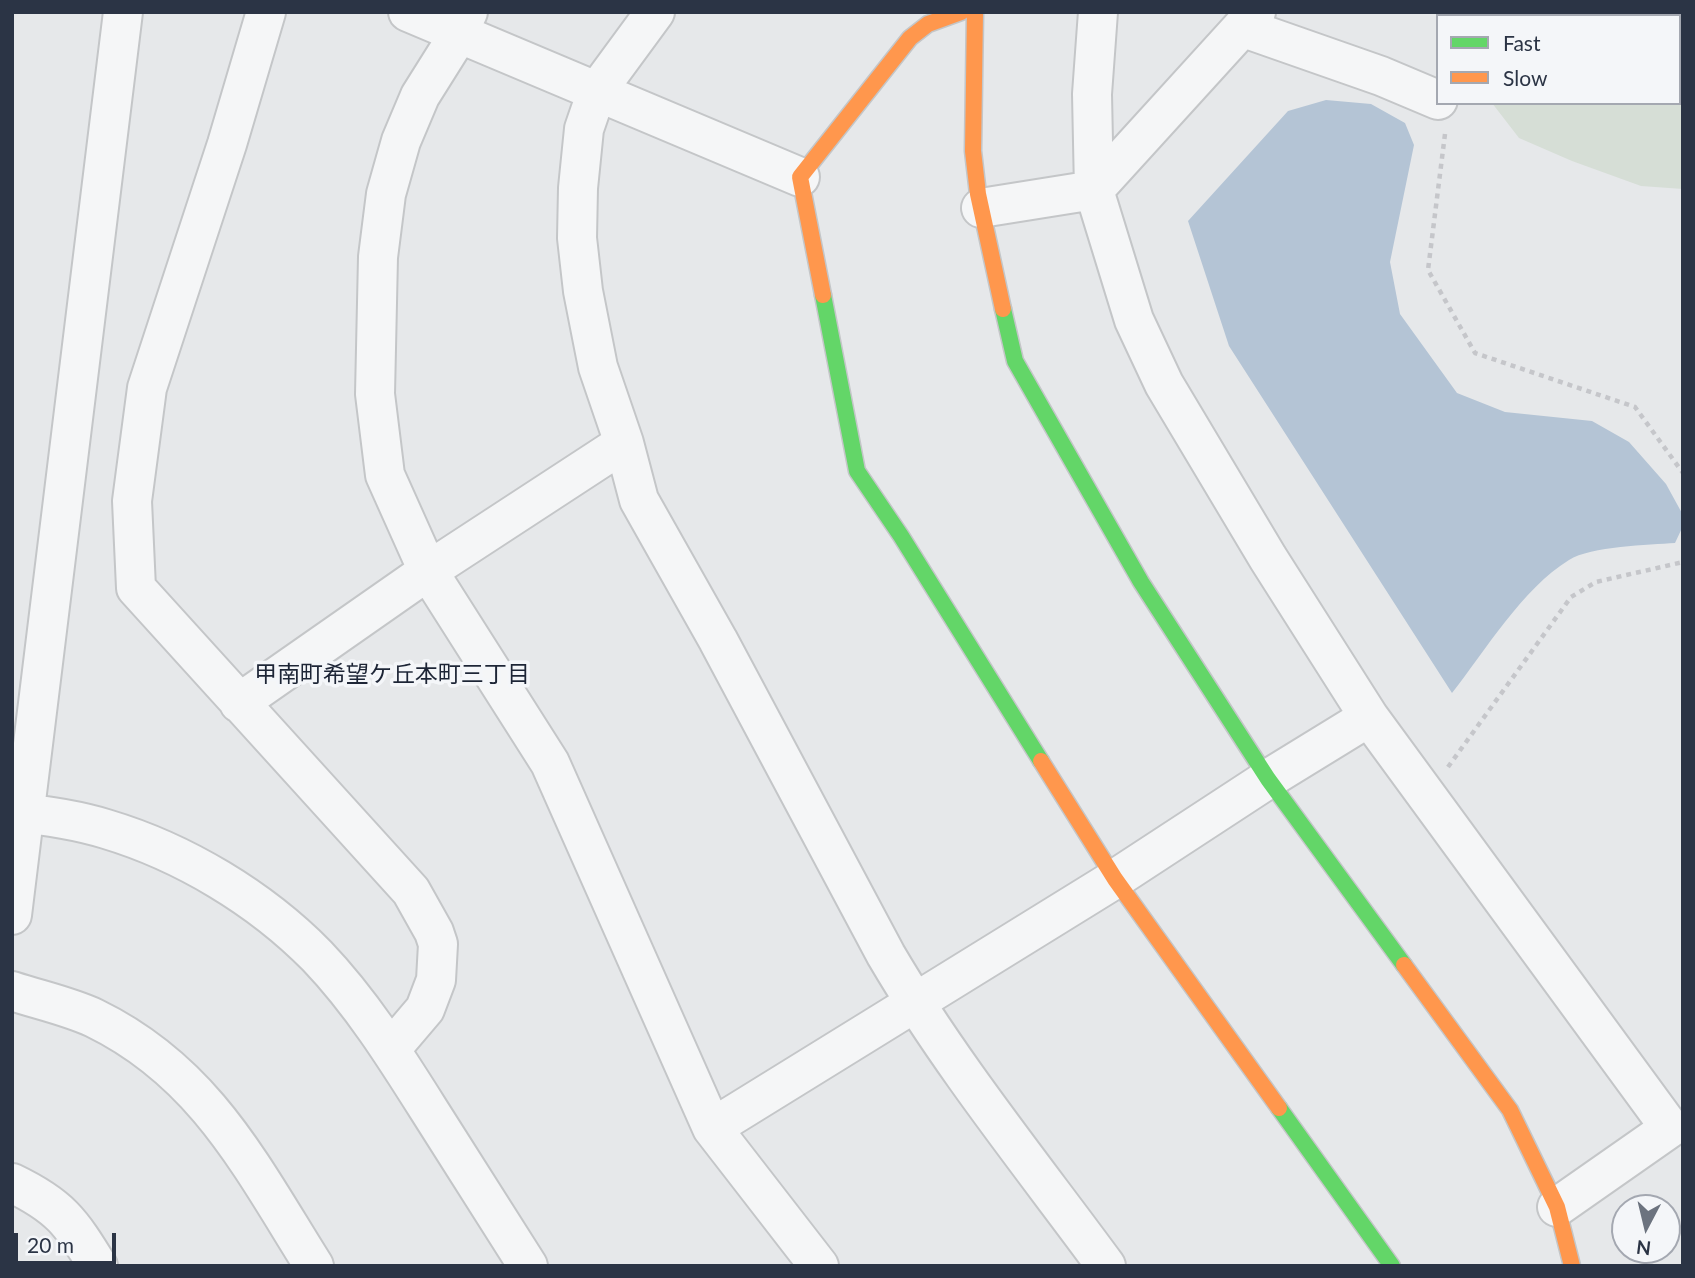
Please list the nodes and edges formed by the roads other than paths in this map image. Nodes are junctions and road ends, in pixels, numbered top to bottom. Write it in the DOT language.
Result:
graph roads {
  1 [pos="123,12"];
  2 [pos="266,12"];
  3 [pos="408,12"];
  4 [pos="655,12"];
  5 [pos="961,12"];
  6 [pos="975,12"];
  7 [pos="1098,12"];
  8 [pos="1250,20"];
  9 [pos="463,23"];
  10 [pos="597,90"];
  11 [pos="1436,99"];
  12 [pos="800,177"];
  13 [pos="1094,190"];
  14 [pos="981,208"];
  15 [pos="624,443"];
  16 [pos="428,571"];
  17 [pos="239,703"];
  18 [pos="1370,717"];
  19 [pos="1268,779"];
  20 [pos="18,813"];
  21 [pos="1115,878"];
  22 [pos="12,915"];
  23 [pos="12,991"];
  24 [pos="914,1003"];
  25 [pos="391,1049"];
  26 [pos="712,1128"];
  27 [pos="12,1183"];
  28 [pos="1557,1207"];
  29 [pos="98,1266"];
  30 [pos="314,1266"];
  31 [pos="528,1266"];
  32 [pos="819,1266"];
  33 [pos="1106,1266"];
  34 [pos="1392,1266"];
  35 [pos="1572,1266"];
  1 -- 20 [label="street"];
  2 -- 17 [label="street"];
  3 -- 9 [label="street"];
  4 -- 10 [label="street"];
  5 -- 12 [label="street"];
  6 -- 14 [label="street"];
  7 -- 13 [label="street"];
  8 -- 11 [label="street"];
  8 -- 13 [label="street"];
  9 -- 10 [label="street"];
  9 -- 16 [label="street"];
  10 -- 12 [label="street"];
  10 -- 15 [label="street"];
  12 -- 21 [label="street"];
  13 -- 14 [label="street"];
  13 -- 18 [label="street"];
  14 -- 19 [label="street"];
  15 -- 16 [label="street"];
  15 -- 24 [label="street"];
  16 -- 17 [label="street"];
  16 -- 26 [label="street"];
  17 -- 25 [label="street"];
  18 -- 19 [label="street"];
  18 -- 28 [label="street"];
  19 -- 21 [label="street"];
  19 -- 28 [label="street"];
  20 -- 22 [label="street"];
  20 -- 25 [label="street"];
  21 -- 24 [label="street"];
  21 -- 34 [label="street"];
  23 -- 30 [label="street"];
  24 -- 26 [label="street"];
  24 -- 33 [label="street"];
  25 -- 31 [label="street"];
  26 -- 32 [label="street"];
  27 -- 29 [label="street"];
  28 -- 35 [label="street"];
}
